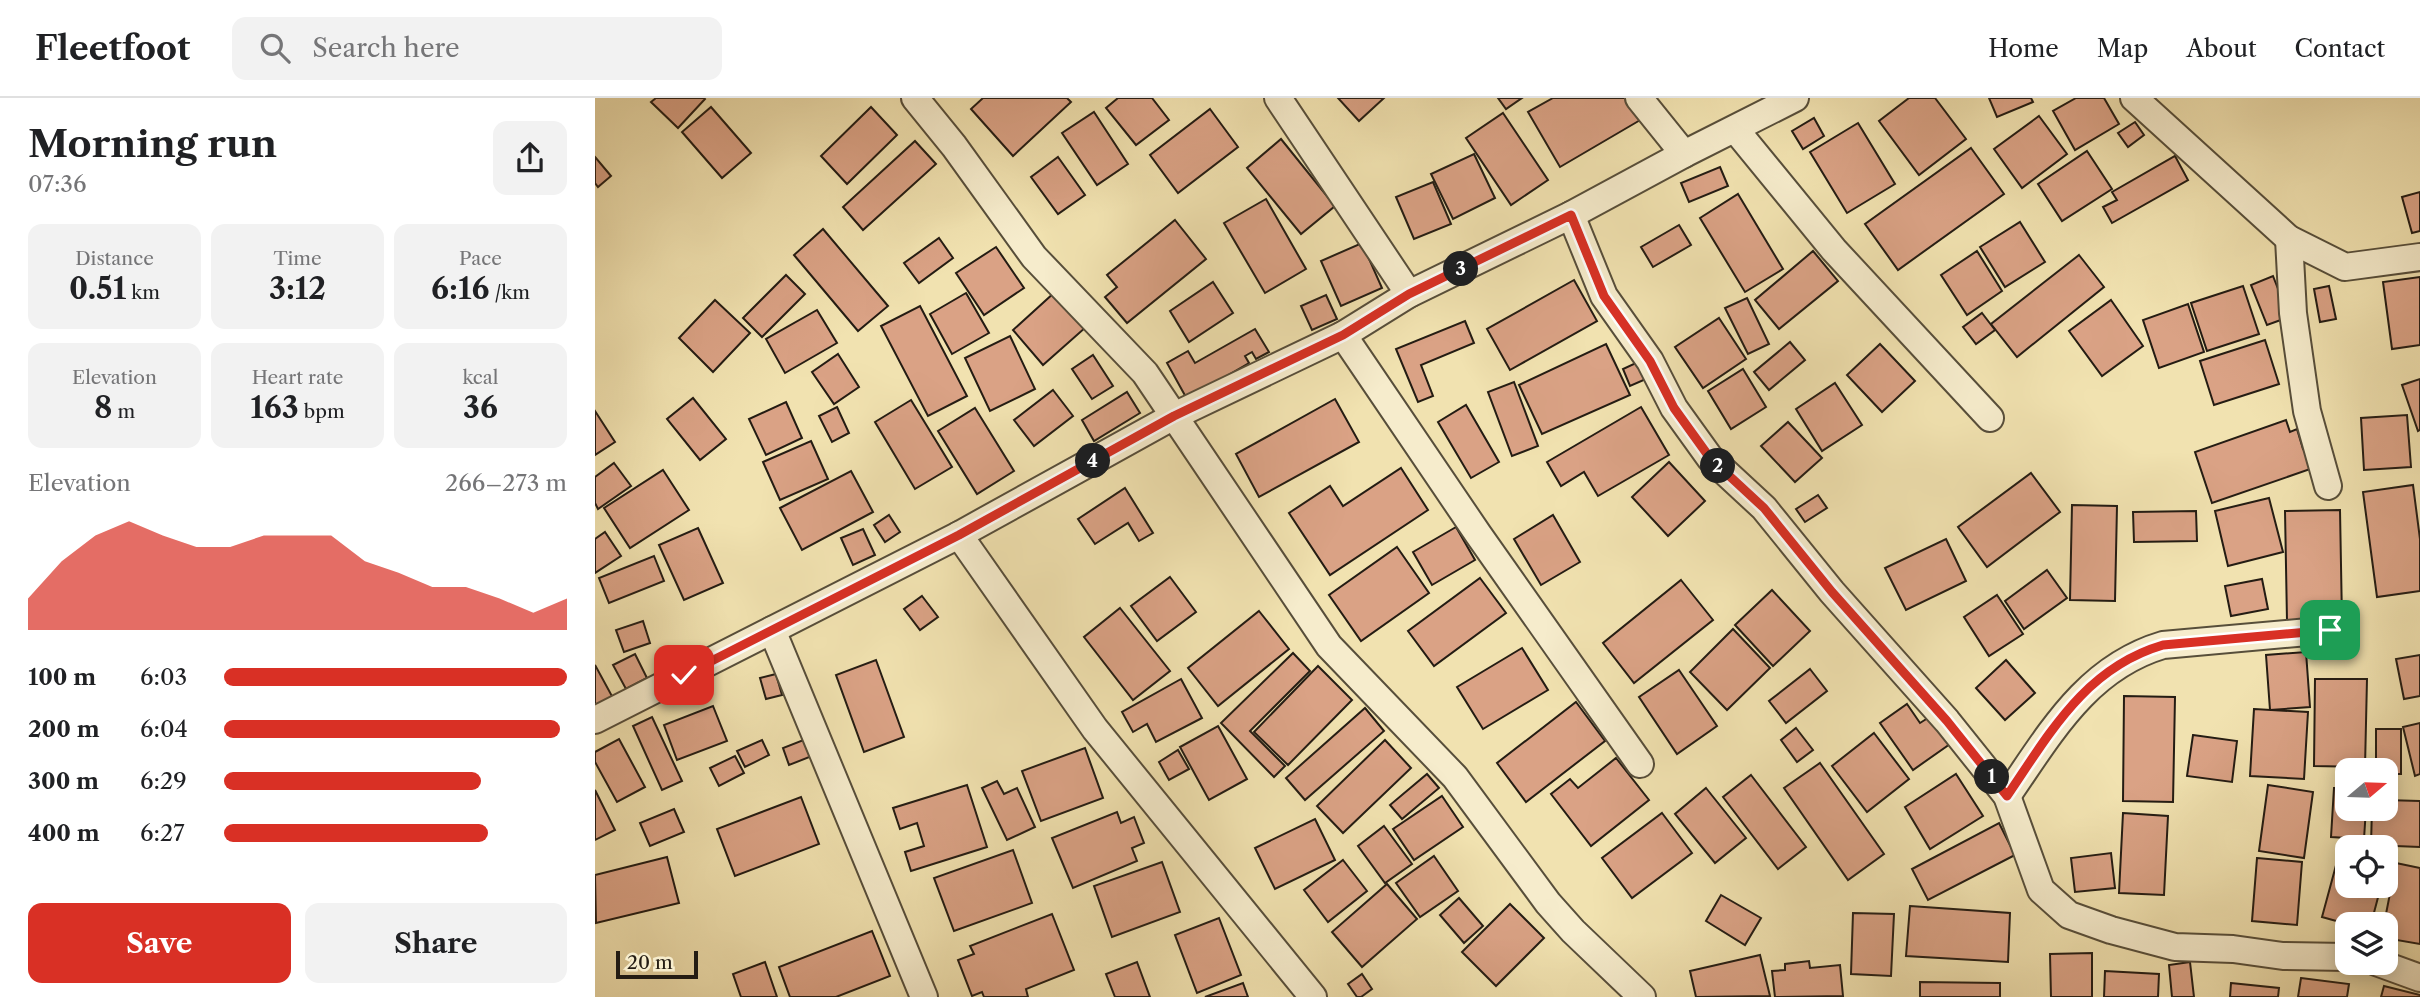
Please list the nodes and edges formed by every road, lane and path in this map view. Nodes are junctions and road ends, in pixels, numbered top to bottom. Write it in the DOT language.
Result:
graph roads {
  1 [pos="915,98"];
  2 [pos="1278,98"];
  3 [pos="1639,98"];
  4 [pos="1795,98"];
  5 [pos="2134,98"];
  6 [pos="1735,129"];
  7 [pos="1684,154"];
  8 [pos="1571,215"];
  9 [pos="2289,239"];
  10 [pos="2420,257"];
  11 [pos="1409,294"];
  12 [pos="1343,335"];
  13 [pos="1174,416"];
  14 [pos="1990,418"];
  15 [pos="2328,486"];
  16 [pos="959,535"];
  17 [pos="772,630"];
  18 [pos="2330,630"];
  19 [pos="595,720"];
  20 [pos="1640,764"];
  21 [pos="2007,796"];
  22 [pos="2335,957"];
  23 [pos="2398,970"];
  24 [pos="2420,978"];
  25 [pos="924,997"];
  26 [pos="1313,997"];
  27 [pos="1642,997"];
  1 -- 13 [label="street"];
  2 -- 11 [label="street"];
  3 -- 7 [label="street"];
  4 -- 6 [label="street"];
  5 -- 9 [label="street"];
  6 -- 7 [label="street"];
  6 -- 14 [label="street"];
  7 -- 8 [label="street"];
  8 -- 11 [label="street"];
  8 -- 21 [label="street"];
  9 -- 10 [label="street"];
  9 -- 15 [label="street"];
  11 -- 12 [label="street"];
  12 -- 13 [label="street"];
  12 -- 20 [label="street"];
  13 -- 16 [label="street"];
  13 -- 27 [label="street"];
  16 -- 17 [label="street"];
  16 -- 26 [label="street"];
  17 -- 19 [label="street"];
  17 -- 25 [label="street"];
  18 -- 21 [label="street"];
  21 -- 22 [label="street"];
  23 -- 24 [label="street"];
}
